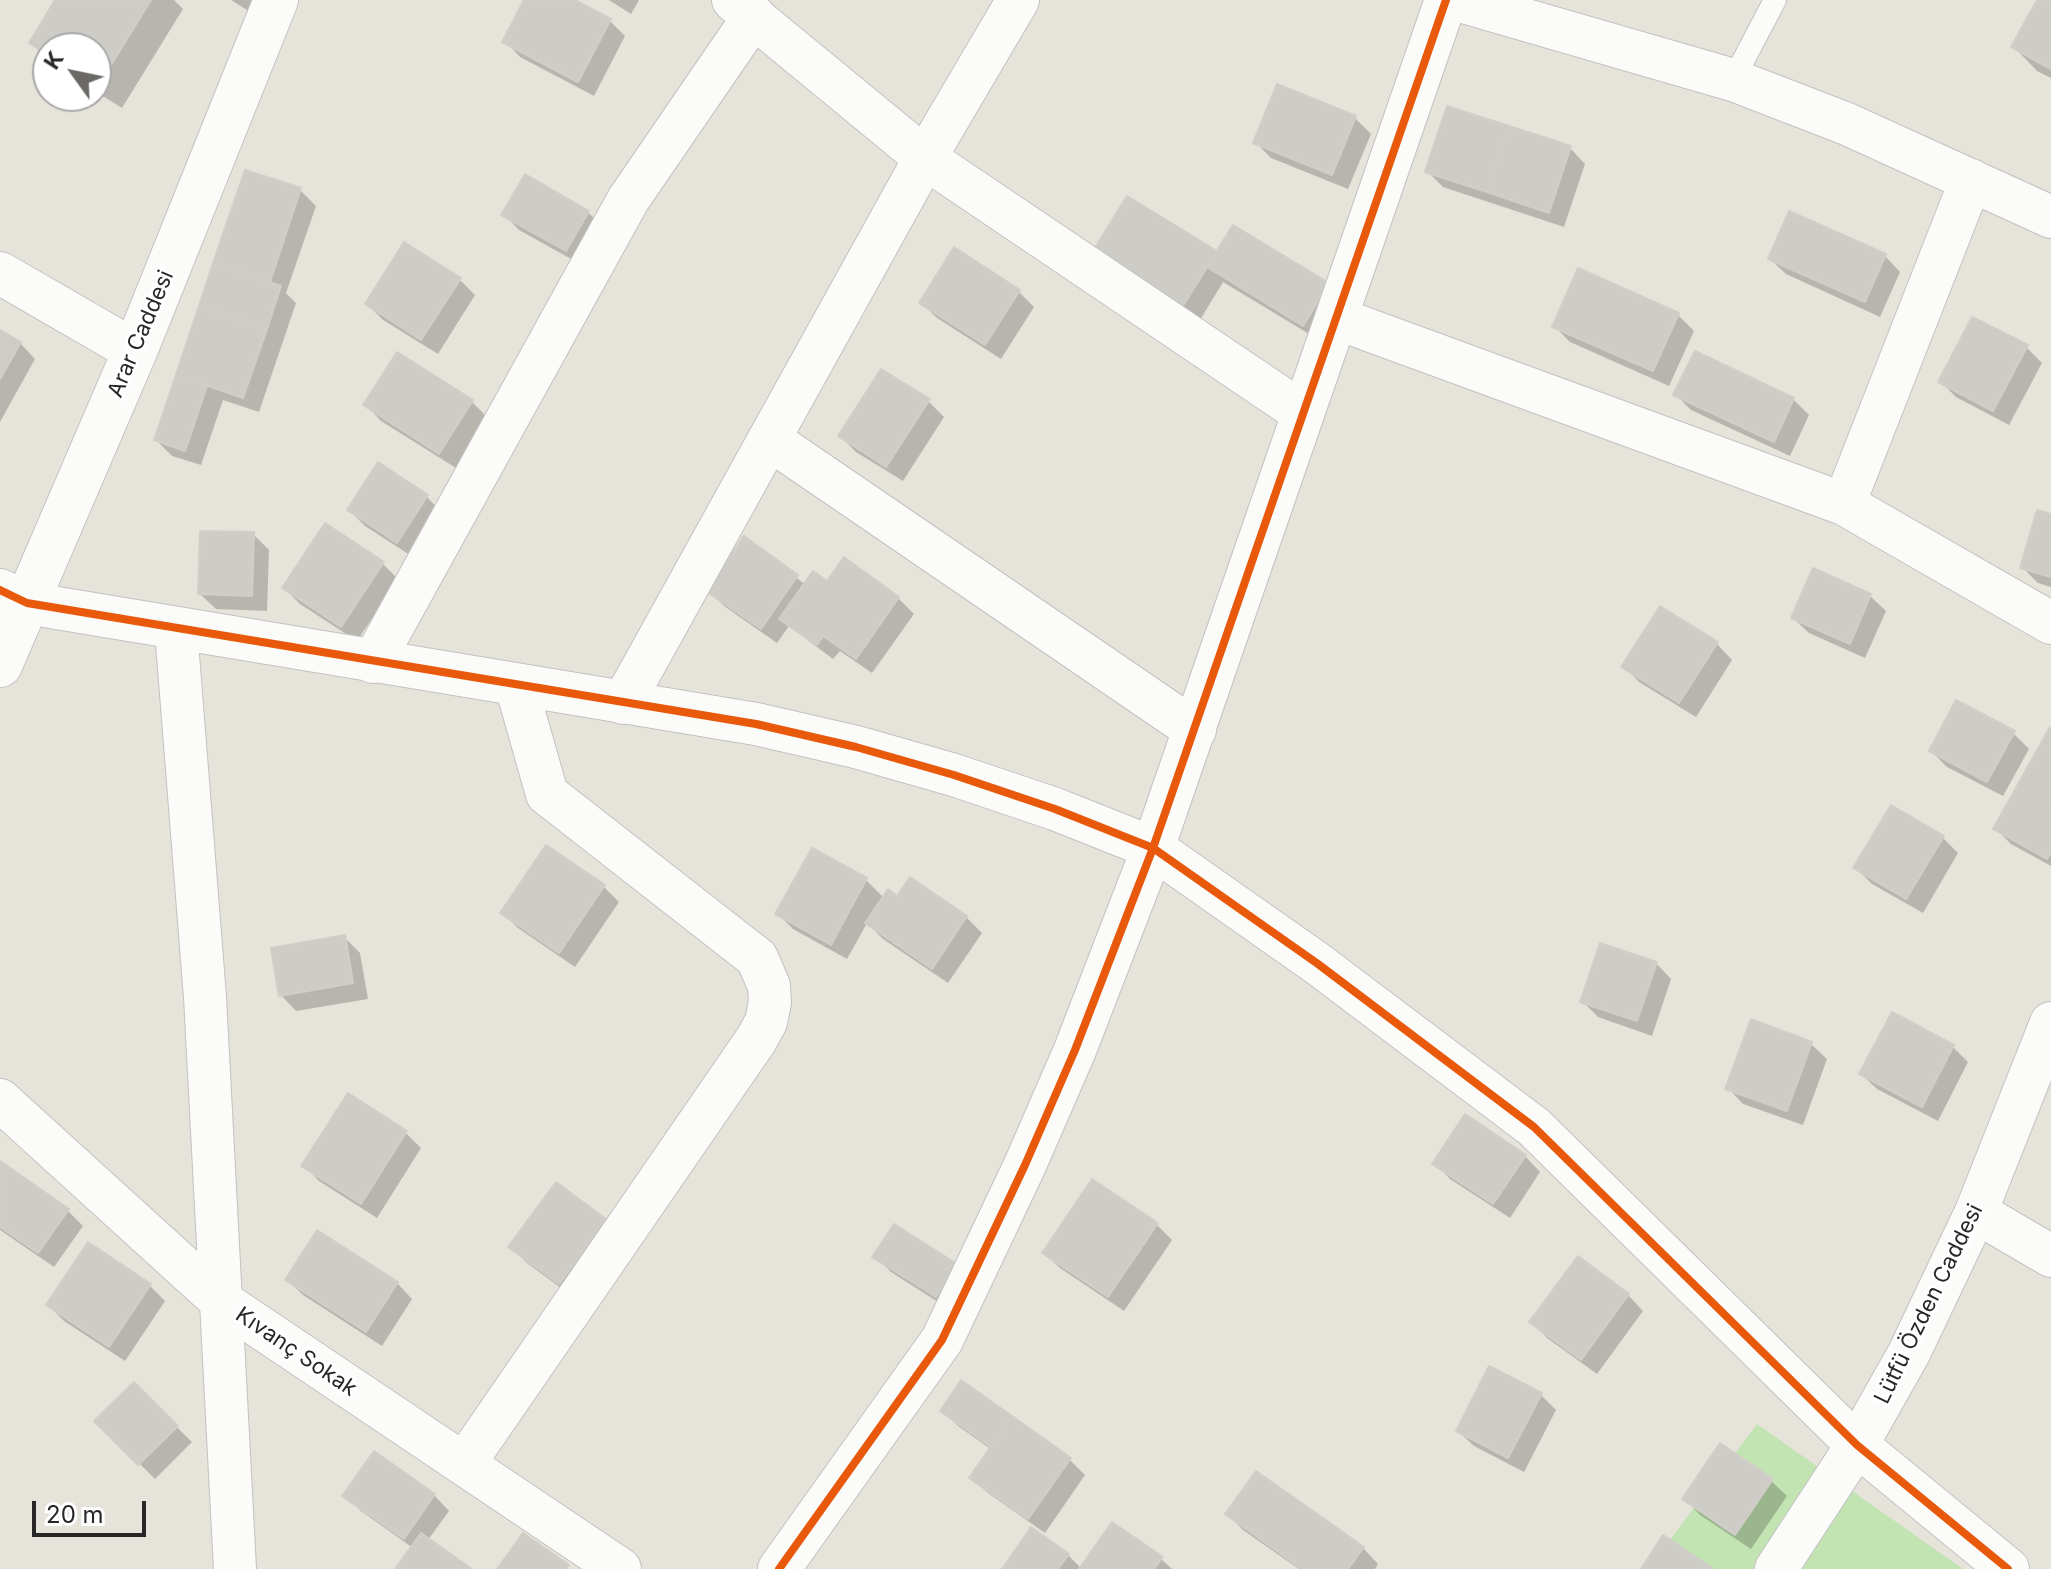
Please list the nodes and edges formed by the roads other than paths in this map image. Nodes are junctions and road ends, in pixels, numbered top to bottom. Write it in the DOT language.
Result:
graph roads {
  1 [pos="276,0"];
  2 [pos="1018,0"];
  3 [pos="1446,0"];
  4 [pos="1457,0"];
  5 [pos="1775,0"];
  6 [pos="743,8"];
  7 [pos="1733,80"];
  8 [pos="925,158"];
  9 [pos="1971,180"];
  10 [pos="2051,217"];
  11 [pos="0,273"];
  12 [pos="1336,318"];
  13 [pos="135,351"];
  14 [pos="1303,413"];
  15 [pos="769,439"];
  16 [pos="1844,504"];
  17 [pos="14,597"];
  18 [pos="2051,623"];
  19 [pos="176,630"];
  20 [pos="373,662"];
  21 [pos="0,665"];
  22 [pos="516,685"];
  23 [pos="623,703"];
  24 [pos="1195,730"];
  25 [pos="1153,848"];
  26 [pos="2051,1023"];
  27 [pos="0,1100"];
  28 [pos="1976,1212"];
  29 [pos="2051,1256"];
  30 [pos="221,1301"];
  31 [pos="1857,1445"];
  32 [pos="464,1464"];
  33 [pos="235,1569"];
  34 [pos="620,1569"];
  35 [pos="779,1569"];
  36 [pos="1776,1569"];
  37 [pos="2008,1569"];
  1 -- 13 [label="street, Arar Caddesi"];
  2 -- 8 [label="street"];
  3 -- 12 [label="street"];
  4 -- 7 [label="street"];
  5 -- 7 [label="lane"];
  6 -- 8 [label="street"];
  6 -- 20 [label="street"];
  7 -- 9 [label="street"];
  8 -- 14 [label="street"];
  8 -- 15 [label="street"];
  9 -- 10 [label="street"];
  9 -- 16 [label="street"];
  11 -- 13 [label="street"];
  12 -- 14 [label="street"];
  12 -- 16 [label="street"];
  13 -- 17 [label="street, Arar Caddesi"];
  14 -- 24 [label="street"];
  15 -- 23 [label="street"];
  15 -- 24 [label="street"];
  16 -- 18 [label="street"];
  17 -- 19 [label="street"];
  17 -- 21 [label="street, Arar Caddesi"];
  19 -- 20 [label="street"];
  19 -- 30 [label="street"];
  20 -- 22 [label="street"];
  22 -- 23 [label="street"];
  22 -- 32 [label="street"];
  23 -- 25 [label="street"];
  24 -- 25 [label="street"];
  25 -- 31 [label="street"];
  25 -- 35 [label="street"];
  26 -- 28 [label="street, Lütfü Özden Caddesi"];
  27 -- 30 [label="street, Kıvanç Sokak"];
  28 -- 29 [label="street"];
  28 -- 31 [label="street, Lütfü Özden Caddesi"];
  30 -- 32 [label="street, Kıvanç Sokak"];
  30 -- 33 [label="street"];
  31 -- 36 [label="street, Lütfü Özden Caddesi"];
  31 -- 37 [label="street"];
  32 -- 34 [label="street, Kıvanç Sokak"];
}
